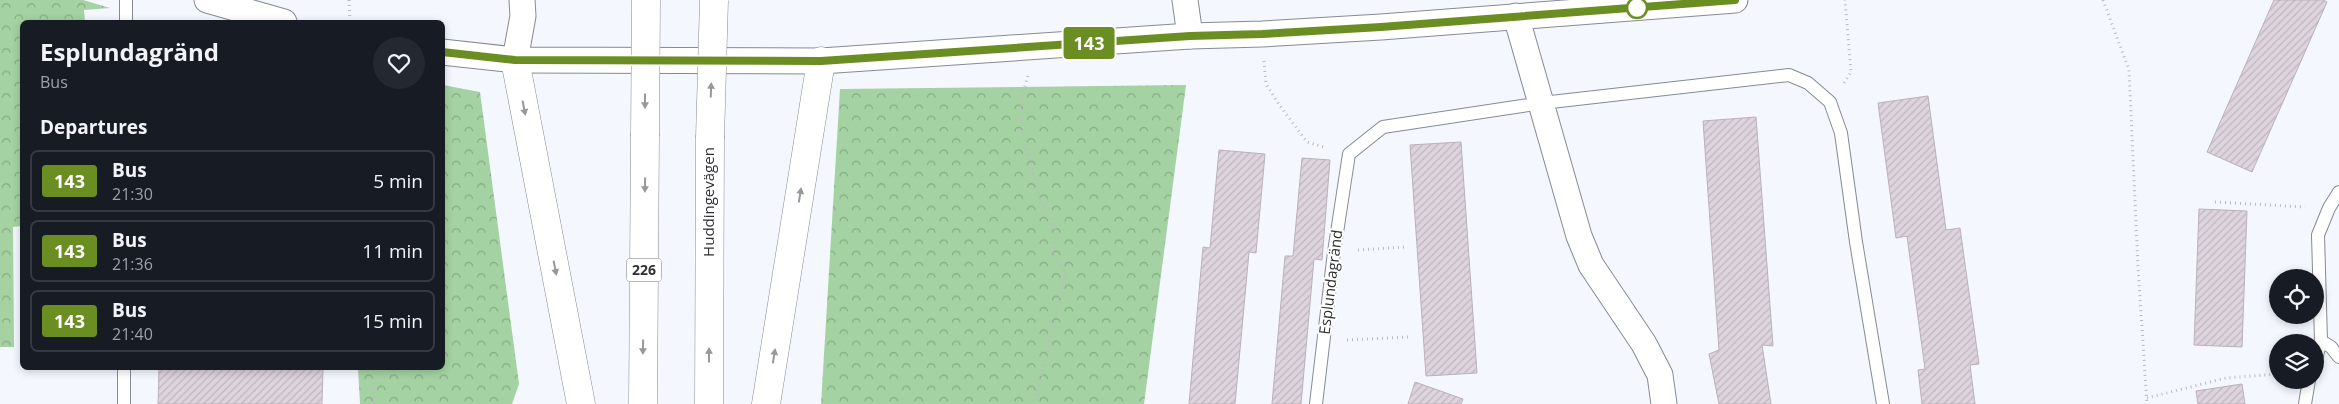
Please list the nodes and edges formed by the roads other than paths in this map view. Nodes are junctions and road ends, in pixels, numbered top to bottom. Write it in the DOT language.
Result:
graph roads {
  1 [pos="126,0"];
  2 [pos="207,0"];
  3 [pos="522,0"];
  4 [pos="646,0"];
  5 [pos="714,0"];
  6 [pos="1185,0"];
  7 [pos="1735,0"];
  8 [pos="1516,16"];
  9 [pos="126,20"];
  10 [pos="277,20"];
  11 [pos="1190,36"];
  12 [pos="445,52"];
  13 [pos="515,60"];
  14 [pos="821,61"];
  15 [pos="1542,103"];
  16 [pos="2339,192"];
  17 [pos="2321,334"];
  18 [pos="2324,343"];
  19 [pos="2339,357"];
  20 [pos="124,370"];
  21 [pos="2308,389"];
  22 [pos="124,404"];
  23 [pos="581,404"];
  24 [pos="643,404"];
  25 [pos="709,404"];
  26 [pos="766,404"];
  27 [pos="1316,404"];
  28 [pos="1664,404"];
  29 [pos="1883,404"];
  30 [pos="2305,404"];
  1 -- 9 [label="lane"];
  2 -- 10 [label="street"];
  3 -- 13 [label="street"];
  4 -- 24 [label="main road, 226, one-way, bridge"];
  25 -- 5 [label="main road, Huddingevägen, one-way, bridge"];
  6 -- 11 [label="street"];
  7 -- 8 [label="street"];
  8 -- 11 [label="street"];
  8 -- 15 [label="street"];
  11 -- 14 [label="street"];
  12 -- 13 [label="street"];
  13 -- 14 [label="street"];
  13 -- 23 [label="main road, one-way"];
  26 -- 14 [label="main road, one-way"];
  15 -- 27 [label="lane, Esplundagränd"];
  15 -- 28 [label="street"];
  15 -- 29 [label="lane"];
  16 -- 17 [label="lane"];
  18 -- 19 [label="lane"];
  20 -- 22 [label="lane"];
  21 -- 30 [label="lane"];
}
